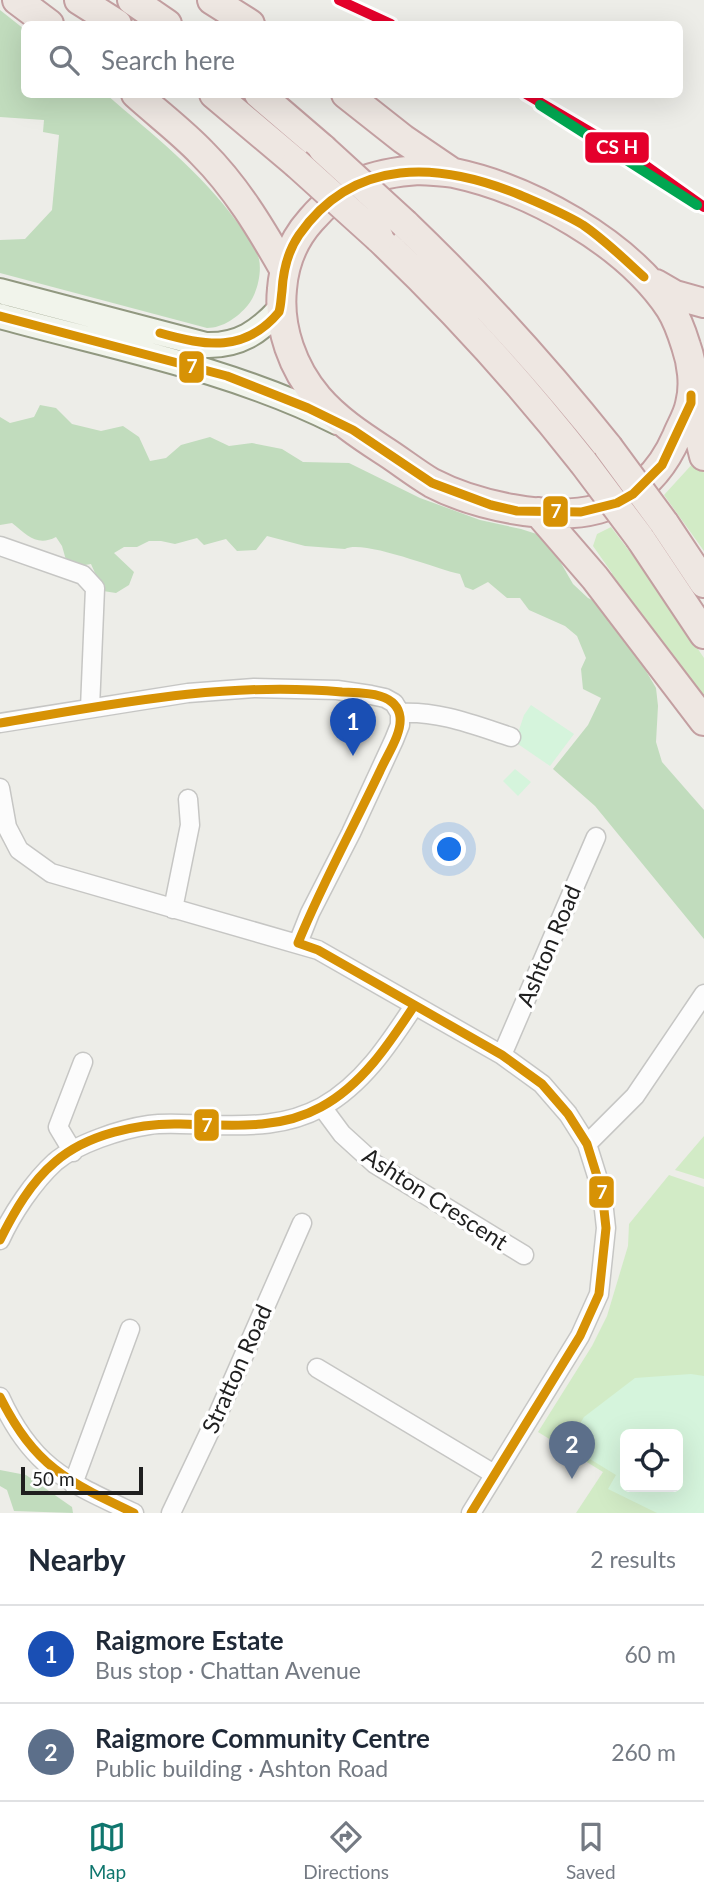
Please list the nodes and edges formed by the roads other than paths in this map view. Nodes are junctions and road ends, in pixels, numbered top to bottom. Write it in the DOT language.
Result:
graph roads {
  1 [pos="17,0"];
  2 [pos="79,0"];
  3 [pos="132,0"];
  4 [pos="212,0"];
  5 [pos="45,21"];
  6 [pos="112,21"];
  7 [pos="163,21"];
  8 [pos="245,21"];
  9 [pos="141,98"];
  10 [pos="219,98"];
  11 [pos="264,98"];
  12 [pos="351,98"];
  13 [pos="452,172"];
  14 [pos="284,269"];
  15 [pos="644,277"];
  16 [pos="0,291"];
  17 [pos="704,303"];
  18 [pos="280,309"];
  19 [pos="0,316"];
  20 [pos="695,391"];
  21 [pos="353,430"];
  22 [pos="704,456"];
  23 [pos="538,512"];
  24 [pos="0,546"];
  25 [pos="704,583"];
  26 [pos="704,634"];
  27 [pos="90,709"];
  28 [pos="400,713"];
  29 [pos="704,721"];
  30 [pos="0,723"];
  31 [pos="511,737"];
  32 [pos="0,788"];
  33 [pos="188,799"];
  34 [pos="596,837"];
  35 [pos="173,909"];
  36 [pos="298,943"];
  37 [pos="704,994"];
  38 [pos="414,1006"];
  39 [pos="502,1055"];
  40 [pos="83,1062"];
  41 [pos="322,1107"];
  42 [pos="587,1144"];
  43 [pos="73,1152"];
  44 [pos="302,1223"];
  45 [pos="0,1240"];
  46 [pos="524,1255"];
  47 [pos="130,1329"];
  48 [pos="317,1367"];
  49 [pos="0,1397"];
  50 [pos="494,1474"];
  51 [pos="72,1484"];
  52 [pos="134,1513"];
  53 [pos="171,1513"];
  54 [pos="471,1513"];
  1 -- 5 [label="highway"];
  2 -- 6 [label="highway"];
  3 -- 7 [label="highway"];
  4 -- 8 [label="highway"];
  9 -- 14 [label="highway"];
  10 -- 26 [label="highway, bridge"];
  11 -- 25 [label="highway, bridge"];
  12 -- 13 [label="highway"];
  13 -- 14 [label="highway"];
  13 -- 15 [label="highway"];
  14 -- 18 [label="highway"];
  15 -- 17 [label="highway"];
  15 -- 20 [label="highway"];
  16 -- 18 [label="main road"];
  18 -- 21 [label="highway"];
  19 -- 21 [label="main road"];
  20 -- 22 [label="highway"];
  20 -- 23 [label="highway"];
  21 -- 23 [label="highway"];
  23 -- 29 [label="highway"];
  24 -- 27 [label="street"];
  27 -- 28 [label="street"];
  27 -- 30 [label="street"];
  28 -- 31 [label="street"];
  28 -- 36 [label="street"];
  32 -- 35 [label="street"];
  33 -- 35 [label="street"];
  34 -- 39 [label="street, Ashton Road"];
  35 -- 36 [label="street"];
  36 -- 38 [label="street"];
  37 -- 42 [label="street"];
  38 -- 39 [label="street"];
  38 -- 41 [label="street"];
  39 -- 42 [label="street"];
  40 -- 43 [label="street"];
  41 -- 43 [label="street"];
  41 -- 46 [label="street, Ashton Crescent"];
  42 -- 50 [label="street"];
  43 -- 45 [label="street"];
  44 -- 53 [label="street, Stratton Road"];
  47 -- 51 [label="street"];
  48 -- 50 [label="street"];
  49 -- 51 [label="street"];
  50 -- 54 [label="street"];
  51 -- 52 [label="street"];
}
